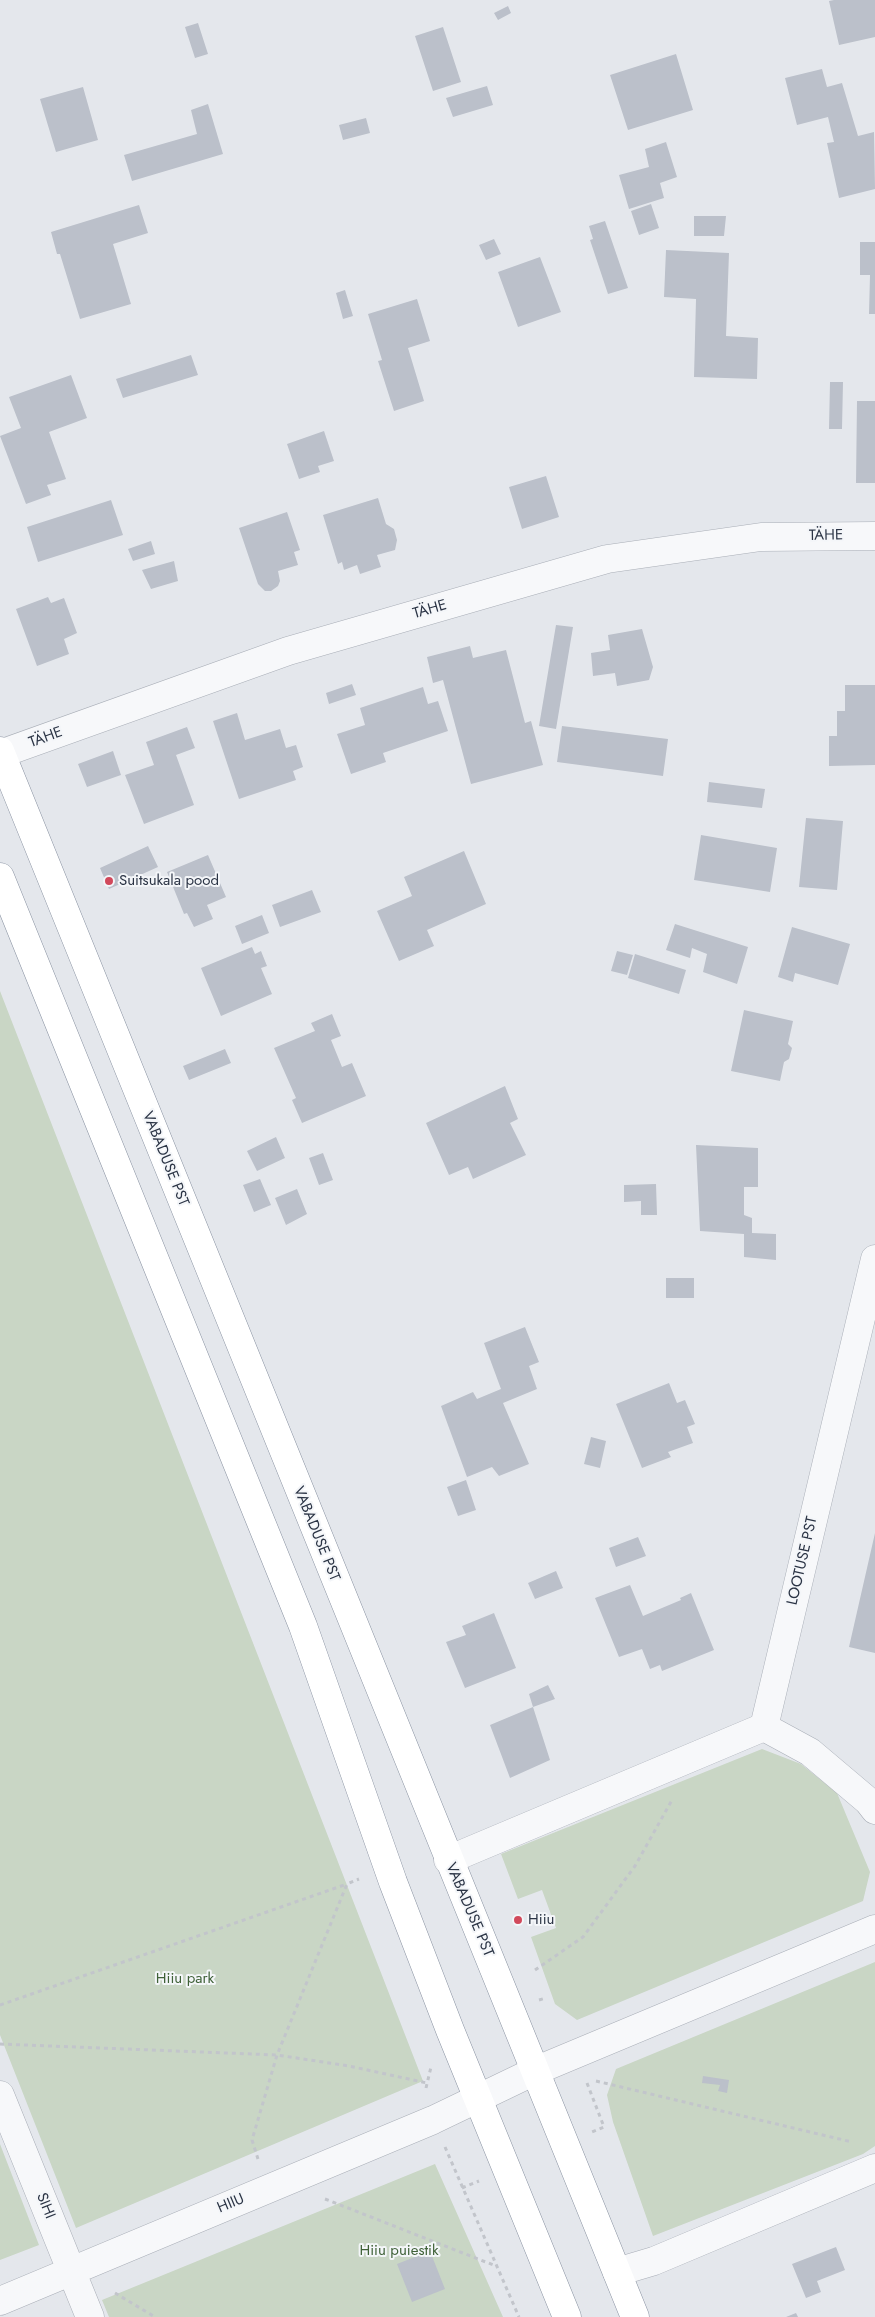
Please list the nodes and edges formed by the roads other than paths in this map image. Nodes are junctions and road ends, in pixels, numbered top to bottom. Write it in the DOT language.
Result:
graph roads {
  1 [pos="875,536"];
  2 [pos="0,753"];
  3 [pos="0,877"];
  4 [pos="875,1259"];
  5 [pos="764,1727"];
  6 [pos="875,1810"];
  7 [pos="448,1860"];
  8 [pos="875,1929"];
  9 [pos="535,2071"];
  10 [pos="0,2095"];
  11 [pos="478,2100"];
  12 [pos="875,2168"];
  13 [pos="72,2271"];
  14 [pos="617,2272"];
  15 [pos="0,2301"];
  16 [pos="90,2317"];
  17 [pos="567,2317"];
  18 [pos="635,2317"];
  1 -- 2 [label="street, TÄHE"];
  2 -- 7 [label="highway, VABADUSE PST"];
  3 -- 11 [label="highway"];
  4 -- 5 [label="street, LOOTUSE PST"];
  5 -- 6 [label="street"];
  5 -- 7 [label="street"];
  7 -- 9 [label="highway, VABADUSE PST"];
  8 -- 9 [label="street, HIIU"];
  9 -- 11 [label="street, HIIU"];
  9 -- 14 [label="highway, VABADUSE PST"];
  10 -- 13 [label="street, SIHI"];
  11 -- 13 [label="street, HIIU"];
  11 -- 17 [label="highway"];
  12 -- 14 [label="street"];
  13 -- 15 [label="street, HIIU"];
  13 -- 16 [label="street, SIHI"];
  14 -- 18 [label="highway, VABADUSE PST"];
}
